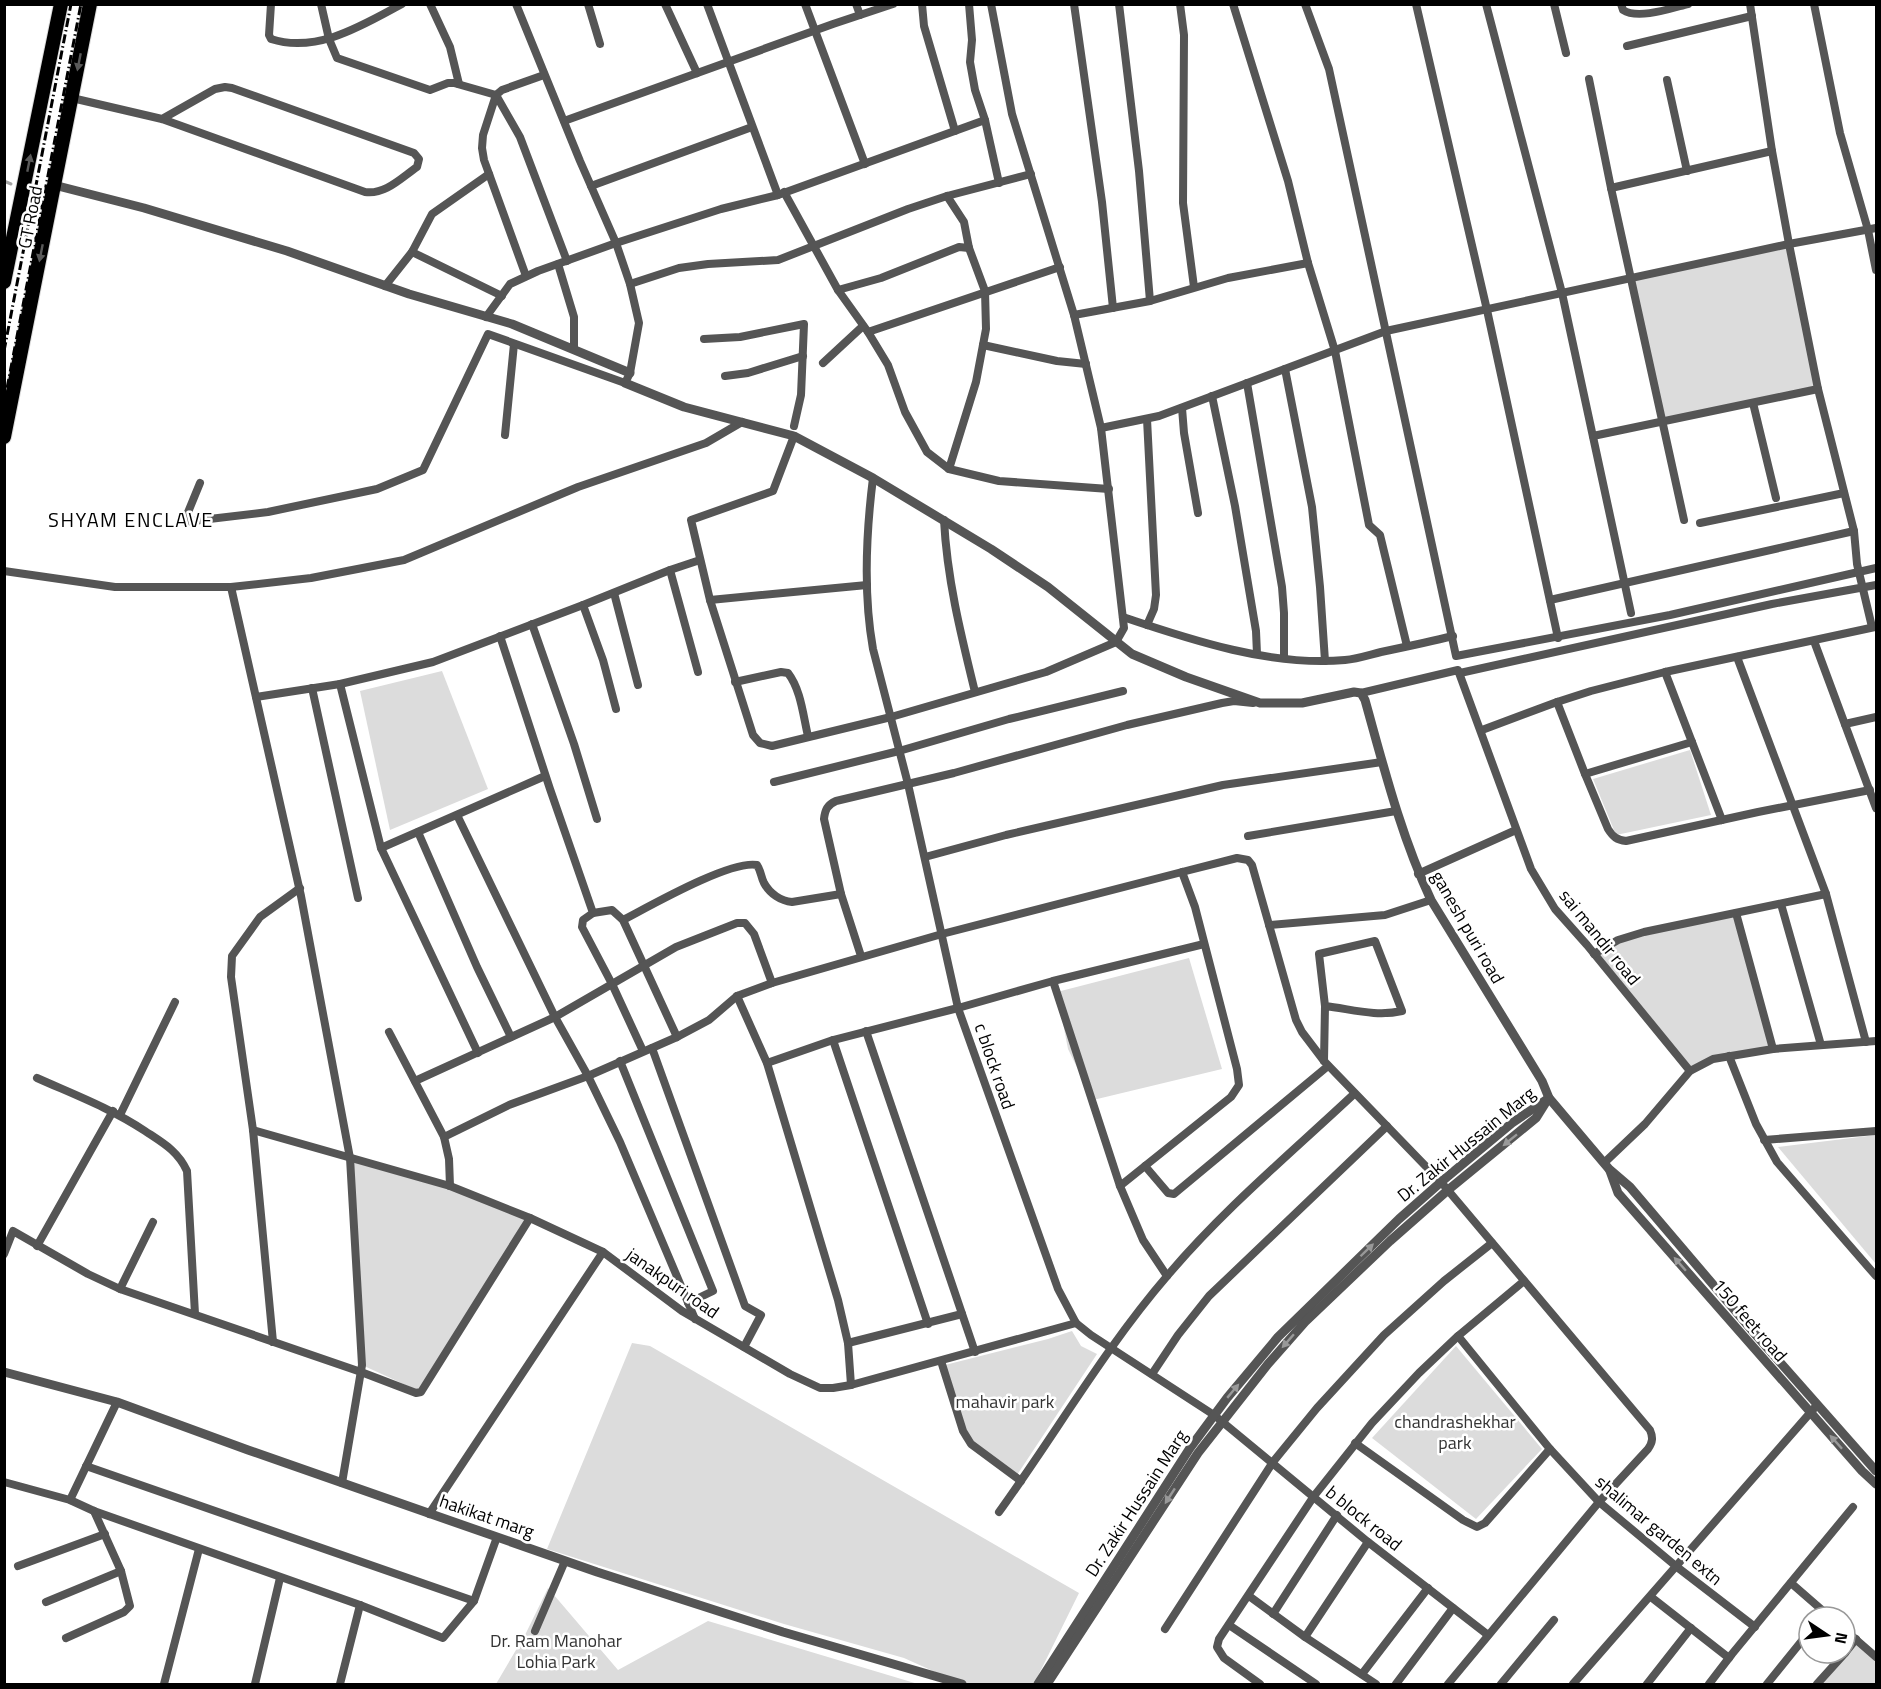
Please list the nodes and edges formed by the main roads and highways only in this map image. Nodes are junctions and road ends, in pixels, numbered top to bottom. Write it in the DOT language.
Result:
graph roads {
  1 [pos="61,4"];
  2 [pos="90,4"];
  3 [pos="4,282"];
  4 [pos="4,437"];
  3 -- 1 [label="highway, GT Road, one-way"];
  2 -- 4 [label="highway, GT Road, one-way"];
}
